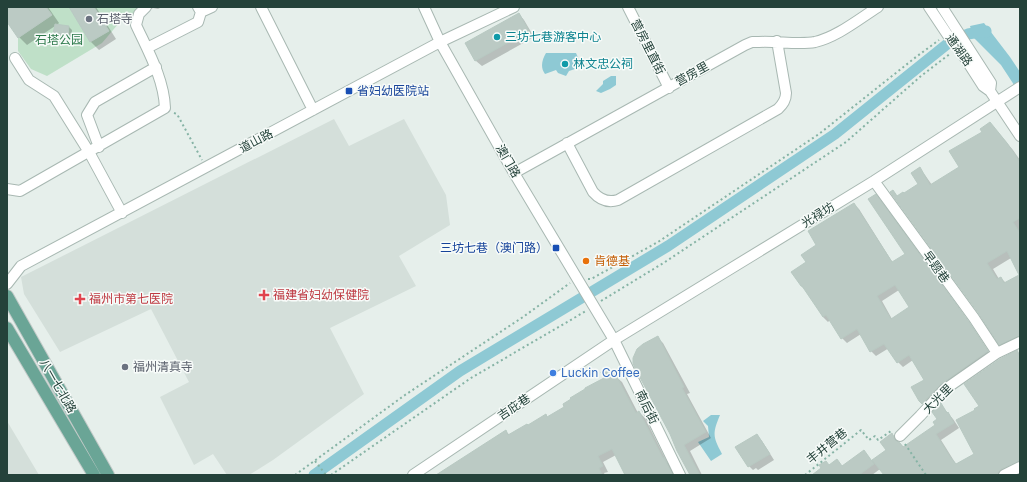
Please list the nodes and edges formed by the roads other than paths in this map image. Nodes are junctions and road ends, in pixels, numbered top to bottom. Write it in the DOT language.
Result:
graph roads {
  1 [pos="146,7"];
  2 [pos="212,7"];
  3 [pos="261,7"];
  4 [pos="424,7"];
  5 [pos="514,7"];
  6 [pos="628,7"];
  7 [pos="878,7"];
  8 [pos="930,7"];
  9 [pos="942,7"];
  10 [pos="200,10"];
  11 [pos="440,42"];
  12 [pos="777,42"];
  13 [pos="962,45"];
  14 [pos="147,48"];
  15 [pos="16,58"];
  16 [pos="156,67"];
  17 [pos="669,88"];
  18 [pos="1018,88"];
  19 [pos="997,102"];
  20 [pos="313,110"];
  21 [pos="1020,136"];
  22 [pos="567,143"];
  23 [pos="99,147"];
  24 [pos="89,152"];
  25 [pos="514,173"];
  26 [pos="874,181"];
  27 [pos="7,189"];
  28 [pos="122,213"];
  29 [pos="7,284"];
  30 [pos="7,296"];
  31 [pos="7,328"];
  32 [pos="614,340"];
  33 [pos="1020,342"];
  34 [pos="997,353"];
  35 [pos="897,432"];
  36 [pos="1020,467"];
  37 [pos="94,475"];
  38 [pos="108,475"];
  39 [pos="413,475"];
  40 [pos="680,475"];
  41 [pos="1004,475"];
  1 -- 14 [label="street"];
  2 -- 10 [label="street"];
  3 -- 20 [label="street"];
  4 -- 11 [label="street, 澳门路"];
  5 -- 11 [label="street, 道山路"];
  6 -- 17 [label="street, 营房里直街"];
  7 -- 12 [label="street, 营房里"];
  8 -- 13 [label="street, 通湖路"];
  9 -- 13 [label="street, 通湖路"];
  10 -- 14 [label="street"];
  11 -- 20 [label="street, 道山路"];
  11 -- 25 [label="street, 澳门路"];
  12 -- 17 [label="street, 营房里"];
  12 -- 22 [label="street"];
  13 -- 19 [label="street, 通湖路"];
  14 -- 16 [label="street"];
  15 -- 24 [label="street"];
  16 -- 23 [label="street"];
  16 -- 23 [label="street"];
  17 -- 22 [label="street, 营房里"];
  18 -- 19 [label="street, 光禄坊"];
  19 -- 21 [label="street, 通湖路"];
  19 -- 26 [label="street, 光禄坊"];
  20 -- 28 [label="street, 道山路"];
  22 -- 25 [label="street, 营房里"];
  23 -- 24 [label="street"];
  24 -- 27 [label="street"];
  24 -- 28 [label="street"];
  25 -- 32 [label="street, 澳门路"];
  26 -- 32 [label="street, 光禄坊"];
  26 -- 34 [label="street, 早题巷"];
  28 -- 29 [label="street, 道山路"];
  30 -- 38 [label="main road, 八一七北路"];
  31 -- 37 [label="main road"];
  32 -- 39 [label="street, 吉庇巷"];
  32 -- 40 [label="street, 南后街"];
  33 -- 34 [label="street, 大光里"];
  34 -- 35 [label="street, 大光里"];
  36 -- 41 [label="street"];
}
